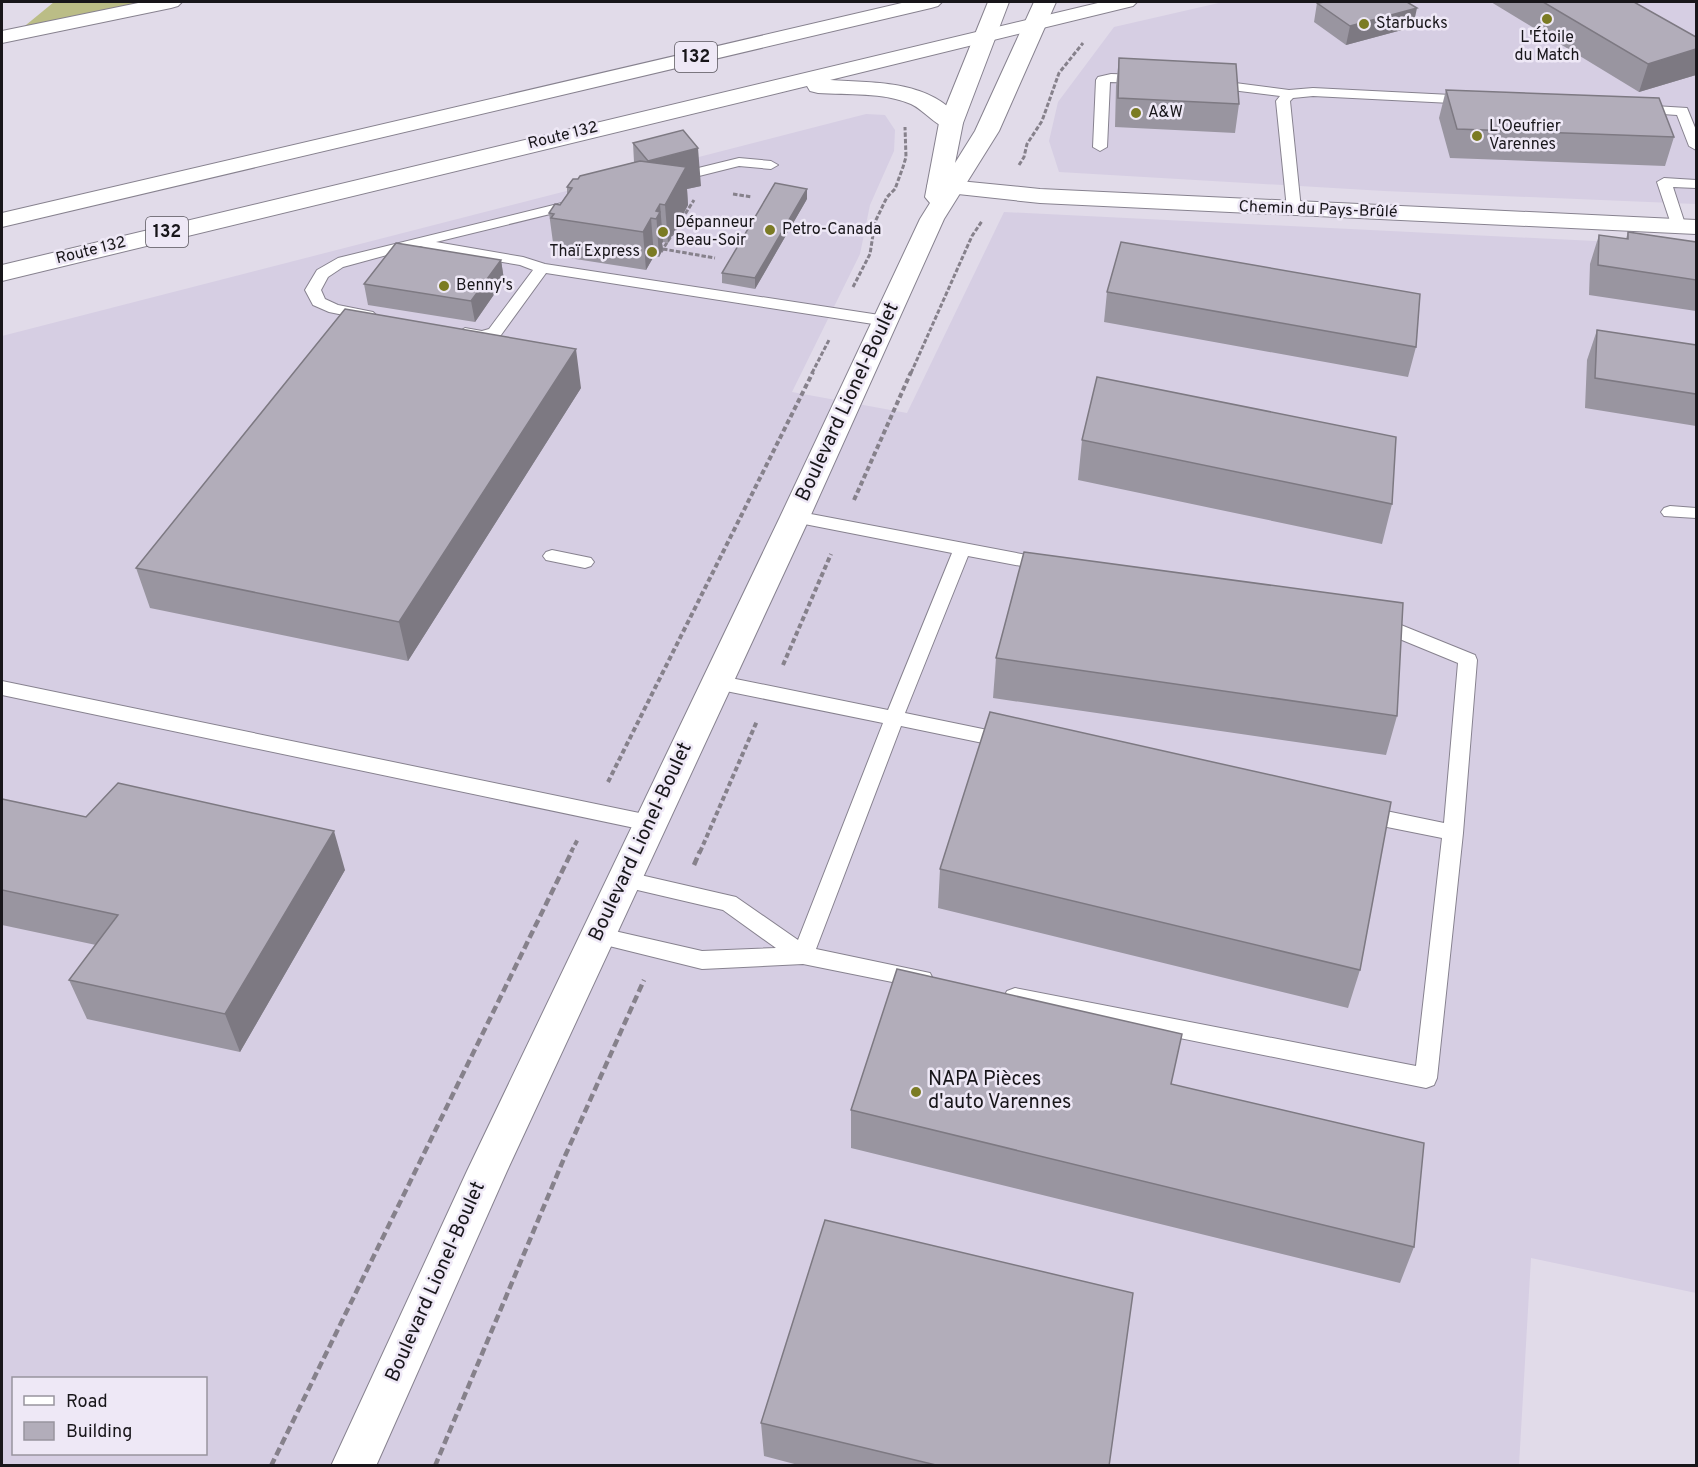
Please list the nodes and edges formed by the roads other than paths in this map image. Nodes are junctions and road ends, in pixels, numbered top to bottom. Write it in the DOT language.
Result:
graph roads {
  1 [pos="171,2"];
  2 [pos="897,2"];
  3 [pos="931,2"];
  4 [pos="998,2"];
  5 [pos="1045,2"];
  6 [pos="1126,2"];
  7 [pos="47,8"];
  8 [pos="871,15"];
  9 [pos="1037,22"];
  10 [pos="8,35"];
  11 [pos="985,35"];
  12 [pos="1161,81"];
  13 [pos="1199,83"];
  14 [pos="780,84"];
  15 [pos="1289,94"];
  16 [pos="1484,101"];
  17 [pos="1624,108"];
  18 [pos="951,123"];
  19 [pos="1696,146"];
  20 [pos="1100,147"];
  21 [pos="771,165"];
  22 [pos="691,174"];
  23 [pos="1696,184"];
  24 [pos="945,187"];
  25 [pos="598,198"];
  26 [pos="1294,209"];
  27 [pos="2,220"];
  28 [pos="1688,227"];
  29 [pos="423,241"];
  30 [pos="542,268"];
  31 [pos="2,273"];
  32 [pos="379,317"];
  33 [pos="886,321"];
  34 [pos="446,328"];
  35 [pos="1670,512"];
  36 [pos="1696,513"];
  37 [pos="795,517"];
  38 [pos="962,549"];
  39 [pos="552,556"];
  40 [pos="585,562"];
  41 [pos="1066,568"];
  42 [pos="1355,621"];
  43 [pos="716,682"];
  44 [pos="2,688"];
  45 [pos="894,718"];
  46 [pos="1022,744"];
  47 [pos="1348,811"];
  48 [pos="650,823"];
  49 [pos="1453,833"];
  50 [pos="623,879"];
  51 [pos="597,935"];
  52 [pos="803,955"];
  53 [pos="944,983"];
  54 [pos="991,992"];
  55 [pos="353,1466"];
  1 -- 10 [label="main road"];
  2 -- 8 [label="main road"];
  3 -- 8 [label="main road, 132"];
  4 -- 11 [label="main road, Boulevard Lionel-Boulet"];
  5 -- 9 [label="main road, Boulevard Lionel-Boulet"];
  6 -- 9 [label="main road, Route 132 / 132"];
  7 -- 10 [label="main road"];
  8 -- 27 [label="main road, 132"];
  9 -- 11 [label="main road, Route 132 / 132"];
  9 -- 24 [label="main road, Boulevard Lionel-Boulet"];
  11 -- 14 [label="main road, Route 132 / 132"];
  11 -- 18 [label="main road, Boulevard Lionel-Boulet"];
  12 -- 20 [label="lane"];
  13 -- 15 [label="lane"];
  14 -- 18 [label="main road"];
  14 -- 31 [label="main road, Route 132 / 132"];
  15 -- 16 [label="lane"];
  15 -- 26 [label="lane"];
  17 -- 19 [label="lane"];
  18 -- 24 [label="main road, Boulevard Lionel-Boulet"];
  21 -- 22 [label="lane"];
  23 -- 28 [label="lane"];
  24 -- 26 [label="main road, Chemin du Pays-Brûlé"];
  24 -- 33 [label="main road, Boulevard Lionel-Boulet"];
  25 -- 29 [label="lane"];
  26 -- 28 [label="main road, Chemin du Pays-Brûlé"];
  29 -- 30 [label="lane"];
  29 -- 32 [label="lane"];
  30 -- 33 [label="lane"];
  30 -- 34 [label="lane"];
  33 -- 37 [label="main road, Boulevard Lionel-Boulet"];
  35 -- 36 [label="lane"];
  37 -- 38 [label="lane"];
  37 -- 43 [label="main road, Boulevard Lionel-Boulet"];
  38 -- 41 [label="lane"];
  38 -- 45 [label="lane"];
  39 -- 40 [label="lane"];
  42 -- 49 [label="lane"];
  43 -- 45 [label="lane"];
  43 -- 48 [label="main road, Boulevard Lionel-Boulet"];
  44 -- 48 [label="lane"];
  45 -- 46 [label="lane"];
  45 -- 52 [label="lane"];
  47 -- 49 [label="lane"];
  48 -- 50 [label="main road, Boulevard Lionel-Boulet"];
  49 -- 54 [label="lane"];
  50 -- 51 [label="main road, Boulevard Lionel-Boulet"];
  50 -- 52 [label="lane"];
  51 -- 52 [label="lane"];
  51 -- 55 [label="main road, Boulevard Lionel-Boulet"];
  52 -- 53 [label="lane"];
}
